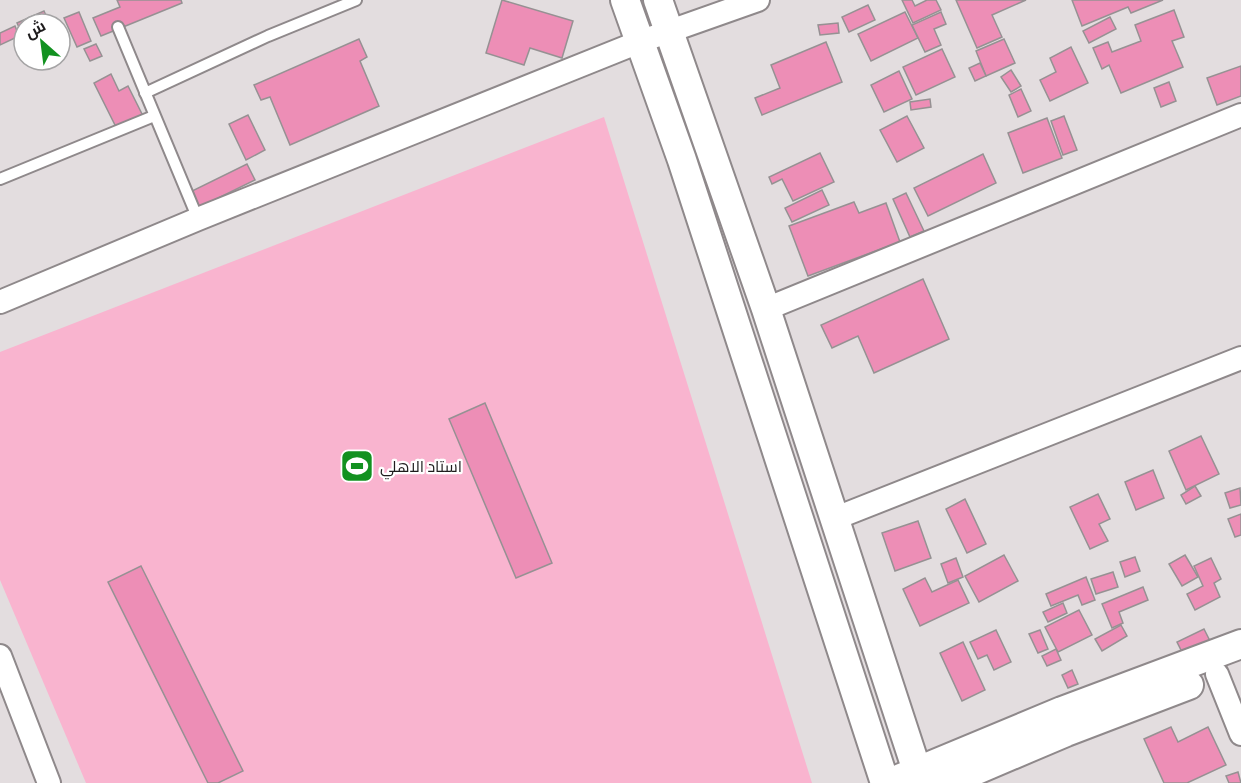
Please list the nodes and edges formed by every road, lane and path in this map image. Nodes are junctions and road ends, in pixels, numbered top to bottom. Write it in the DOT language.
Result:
graph roads {
  1 [pos="356,0"];
  2 [pos="624,0"];
  3 [pos="658,0"];
  4 [pos="758,0"];
  5 [pos="118,27"];
  6 [pos="669,32"];
  7 [pos="639,42"];
  8 [pos="145,93"];
  9 [pos="1241,115"];
  10 [pos="154,116"];
  11 [pos="0,179"];
  12 [pos="198,219"];
  13 [pos="0,302"];
  14 [pos="766,309"];
  15 [pos="1241,358"];
  16 [pos="836,518"];
  17 [pos="1241,644"];
  18 [pos="0,656"];
  19 [pos="1229,670"];
  20 [pos="1241,734"];
  21 [pos="919,777"];
  22 [pos="49,783"];
  23 [pos="886,783"];
  24 [pos="946,783"];
  1 -- 8 [label="lane"];
  2 -- 7 [label="street"];
  3 -- 6 [label="street"];
  4 -- 6 [label="street"];
  5 -- 8 [label="lane"];
  6 -- 7 [label="street"];
  6 -- 14 [label="street"];
  7 -- 12 [label="street"];
  7 -- 23 [label="street"];
  8 -- 10 [label="lane"];
  9 -- 14 [label="street"];
  10 -- 11 [label="lane"];
  10 -- 12 [label="lane"];
  12 -- 13 [label="street"];
  14 -- 16 [label="street"];
  15 -- 16 [label="street"];
  16 -- 21 [label="street"];
  17 -- 21 [label="street"];
  18 -- 22 [label="street"];
  19 -- 20 [label="street"];
  19 -- 24 [label="street"];
  21 -- 23 [label="street"];
}
